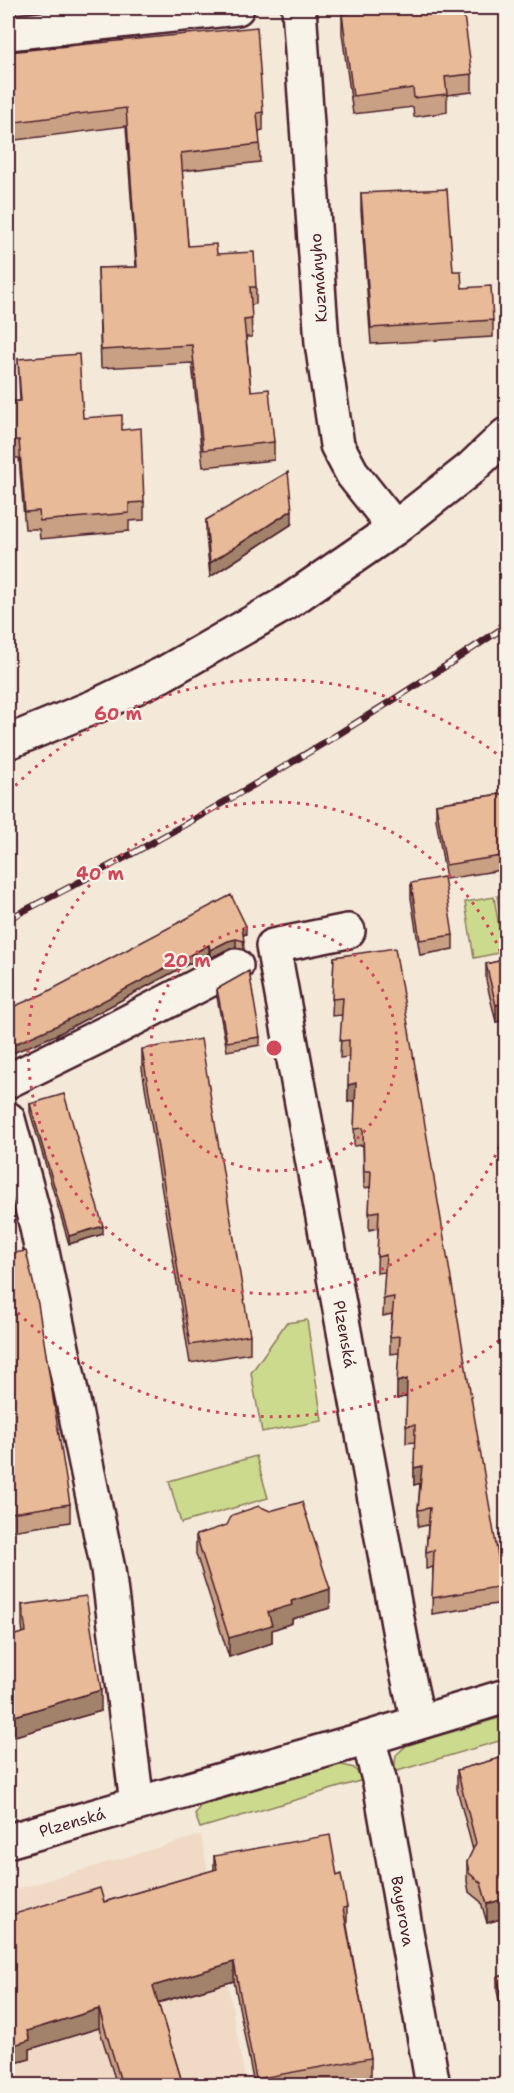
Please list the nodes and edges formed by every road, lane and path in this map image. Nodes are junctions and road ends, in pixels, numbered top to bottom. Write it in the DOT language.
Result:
graph roads {
  1 [pos="237,8"];
  2 [pos="299,8"];
  3 [pos="8,33"];
  4 [pos="507,435"];
  5 [pos="395,528"];
  6 [pos="8,742"];
  7 [pos="348,931"];
  8 [pos="236,966"];
  9 [pos="8,1081"];
  10 [pos="8,1119"];
  11 [pos="507,1696"];
  12 [pos="418,1722"];
  13 [pos="368,1738"];
  14 [pos="137,1804"];
  15 [pos="8,1841"];
  16 [pos="433,2085"];
  1 -- 3 [label="street"];
  2 -- 5 [label="street, Kuzmányho"];
  4 -- 5 [label="street"];
  5 -- 6 [label="street"];
  7 -- 12 [label="street, Plzenská"];
  8 -- 9 [label="street"];
  10 -- 14 [label="street"];
  11 -- 12 [label="street, Plzenská"];
  12 -- 13 [label="street, Plzenská"];
  13 -- 14 [label="street, Plzenská"];
  13 -- 16 [label="street, Bayerova"];
  14 -- 15 [label="street, Plzenská"];
}
